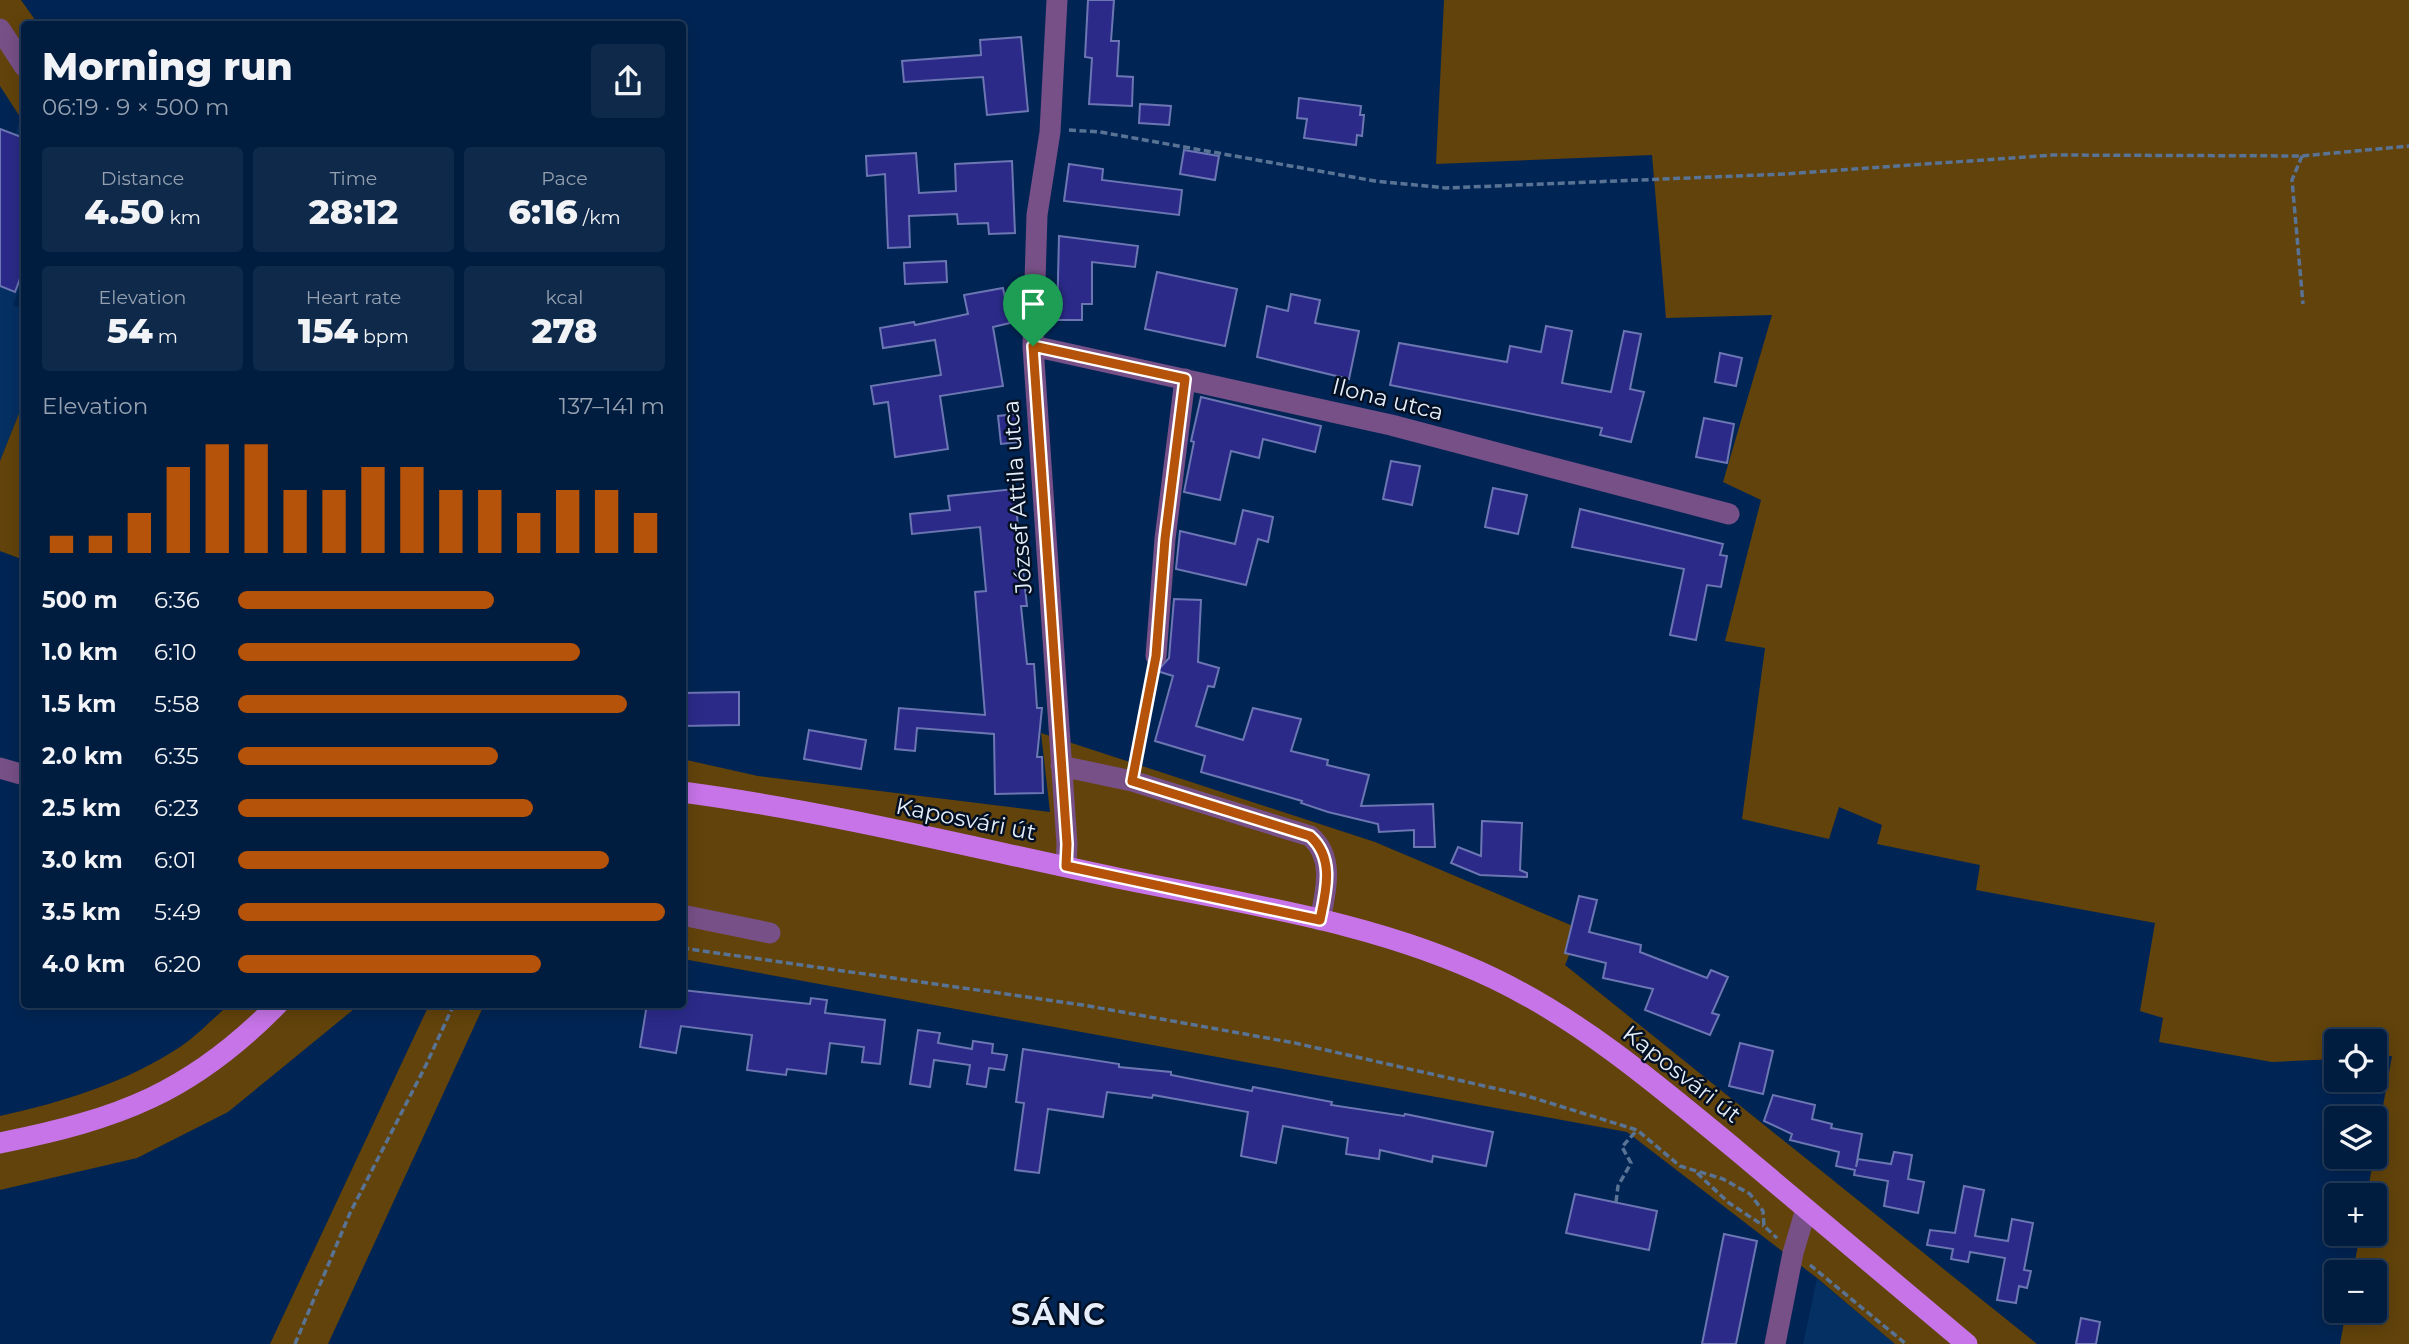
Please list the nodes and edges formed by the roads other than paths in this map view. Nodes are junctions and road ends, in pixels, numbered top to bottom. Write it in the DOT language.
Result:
graph roads {
  1 [pos="1057,0"];
  2 [pos="0,29"];
  3 [pos="21,61"];
  4 [pos="1033,346"];
  5 [pos="1185,379"];
  6 [pos="1729,514"];
  7 [pos="1156,656"];
  8 [pos="1061,766"];
  9 [pos="0,768"];
  10 [pos="21,774"];
  11 [pos="686,793"];
  12 [pos="1066,866"];
  13 [pos="686,916"];
  14 [pos="1320,920"];
  15 [pos="770,933"];
  16 [pos="274,1008"];
  17 [pos="0,1143"];
  18 [pos="1806,1209"];
  19 [pos="1775,1344"];
  20 [pos="1967,1344"];
  1 -- 4 [label="street, József Attila utca"];
  2 -- 3 [label="street"];
  4 -- 5 [label="street, Ilona utca"];
  4 -- 8 [label="street, József Attila utca"];
  5 -- 6 [label="street, Ilona utca"];
  5 -- 7 [label="street"];
  8 -- 12 [label="street, József Attila utca"];
  8 -- 14 [label="street"];
  9 -- 10 [label="street"];
  11 -- 12 [label="main road, Kaposvári út"];
  12 -- 14 [label="main road, Kaposvári út"];
  13 -- 15 [label="street"];
  14 -- 18 [label="main road, Kaposvári út"];
  16 -- 17 [label="main road"];
  18 -- 19 [label="street"];
  18 -- 20 [label="main road, Kaposvári út"];
}
